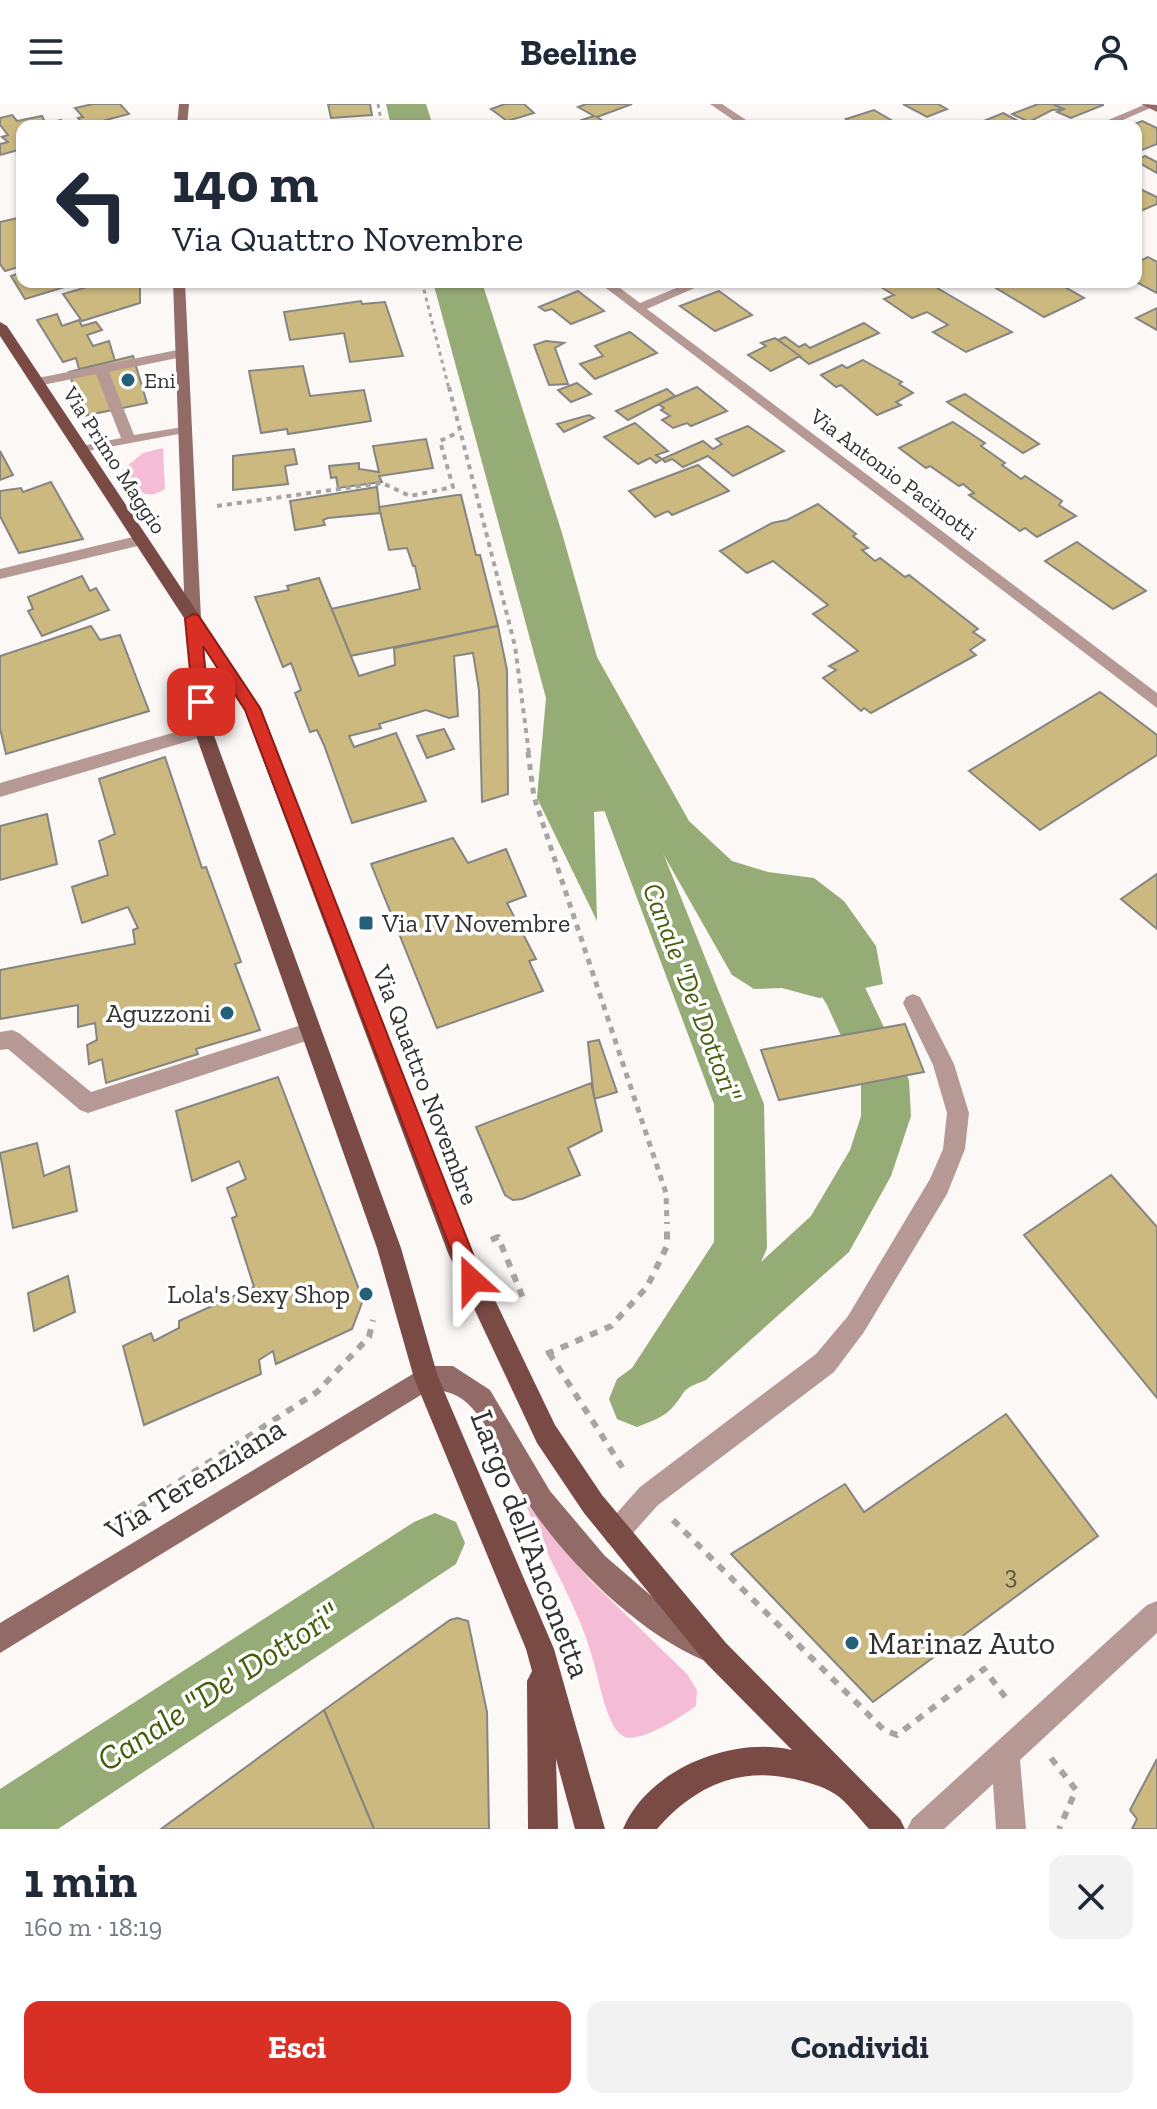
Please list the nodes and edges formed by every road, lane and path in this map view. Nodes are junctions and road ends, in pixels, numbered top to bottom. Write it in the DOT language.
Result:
graph roads {
  1 [pos="715,104"];
  2 [pos="1151,106"];
  3 [pos="740,120"];
  4 [pos="1115,120"];
  5 [pos="179,288"];
  6 [pos="423,288"];
  7 [pos="612,288"];
  8 [pos="687,288"];
  9 [pos="638,308"];
  10 [pos="0,326"];
  11 [pos="182,353"];
  12 [pos="101,370"];
  13 [pos="38,382"];
  14 [pos="184,429"];
  15 [pos="459,432"];
  16 [pos="129,440"];
  17 [pos="82,450"];
  18 [pos="214,506"];
  19 [pos="141,540"];
  20 [pos="0,574"];
  21 [pos="193,619"];
  22 [pos="1157,702"];
  23 [pos="203,730"];
  24 [pos="0,790"];
  25 [pos="913,1003"];
  26 [pos="311,1031"];
  27 [pos="0,1041"];
  28 [pos="498,1237"];
  29 [pos="526,1307"];
  30 [pos="374,1313"];
  31 [pos="543,1343"];
  32 [pos="549,1353"];
  33 [pos="426,1378"];
  34 [pos="649,1496"];
  35 [pos="106,1529"];
  36 [pos="616,1533"];
  37 [pos="1157,1615"];
  38 [pos="0,1639"];
  39 [pos="540,1649"];
  40 [pos="716,1653"];
  41 [pos="984,1669"];
  42 [pos="1005,1754"];
  43 [pos="1076,1790"];
  44 [pos="858,1797"];
  45 [pos="543,1829"];
  46 [pos="590,1829"];
  47 [pos="638,1829"];
  48 [pos="890,1829"];
  49 [pos="922,1829"];
  50 [pos="1011,1829"];
  51 [pos="1059,1829"];
  1 -- 3 [label="street"];
  2 -- 4 [label="street"];
  5 -- 11 [label="main road"];
  6 -- 15 [label="path"];
  7 -- 9 [label="street, Via Antonio Pacinotti"];
  8 -- 9 [label="street"];
  9 -- 22 [label="street, Via Antonio Pacinotti"];
  10 -- 13 [label="main road, Via Primo Maggio"];
  11 -- 12 [label="street"];
  11 -- 14 [label="main road"];
  12 -- 13 [label="street"];
  12 -- 16 [label="street"];
  13 -- 17 [label="main road, Via Primo Maggio"];
  14 -- 16 [label="street"];
  14 -- 21 [label="main road"];
  15 -- 18 [label="path"];
  15 -- 32 [label="path"];
  16 -- 17 [label="street"];
  17 -- 19 [label="main road, Via Primo Maggio"];
  19 -- 20 [label="street"];
  19 -- 21 [label="main road, Via Primo Maggio"];
  21 -- 23 [label="main road"];
  21 -- 36 [label="main road, Via Quattro Novembre"];
  23 -- 24 [label="street"];
  23 -- 26 [label="main road"];
  25 -- 34 [label="street"];
  26 -- 27 [label="street"];
  26 -- 33 [label="main road"];
  28 -- 29 [label="path"];
  30 -- 35 [label="path"];
  31 -- 32 [label="path"];
  32 -- 34 [label="path"];
  33 -- 38 [label="main road, Via Terenziana"];
  33 -- 39 [label="main road, Largo dell'Anconetta"];
  33 -- 40 [label="main road"];
  34 -- 36 [label="street"];
  34 -- 41 [label="path"];
  36 -- 40 [label="main road, Via Quattro Novembre"];
  37 -- 42 [label="street"];
  39 -- 45 [label="main road"];
  39 -- 46 [label="main road, Largo dell'Anconetta"];
  40 -- 44 [label="main road"];
  42 -- 49 [label="street"];
  42 -- 50 [label="street"];
  43 -- 51 [label="path"];
  44 -- 47 [label="main road"];
  44 -- 48 [label="main road"];
}
